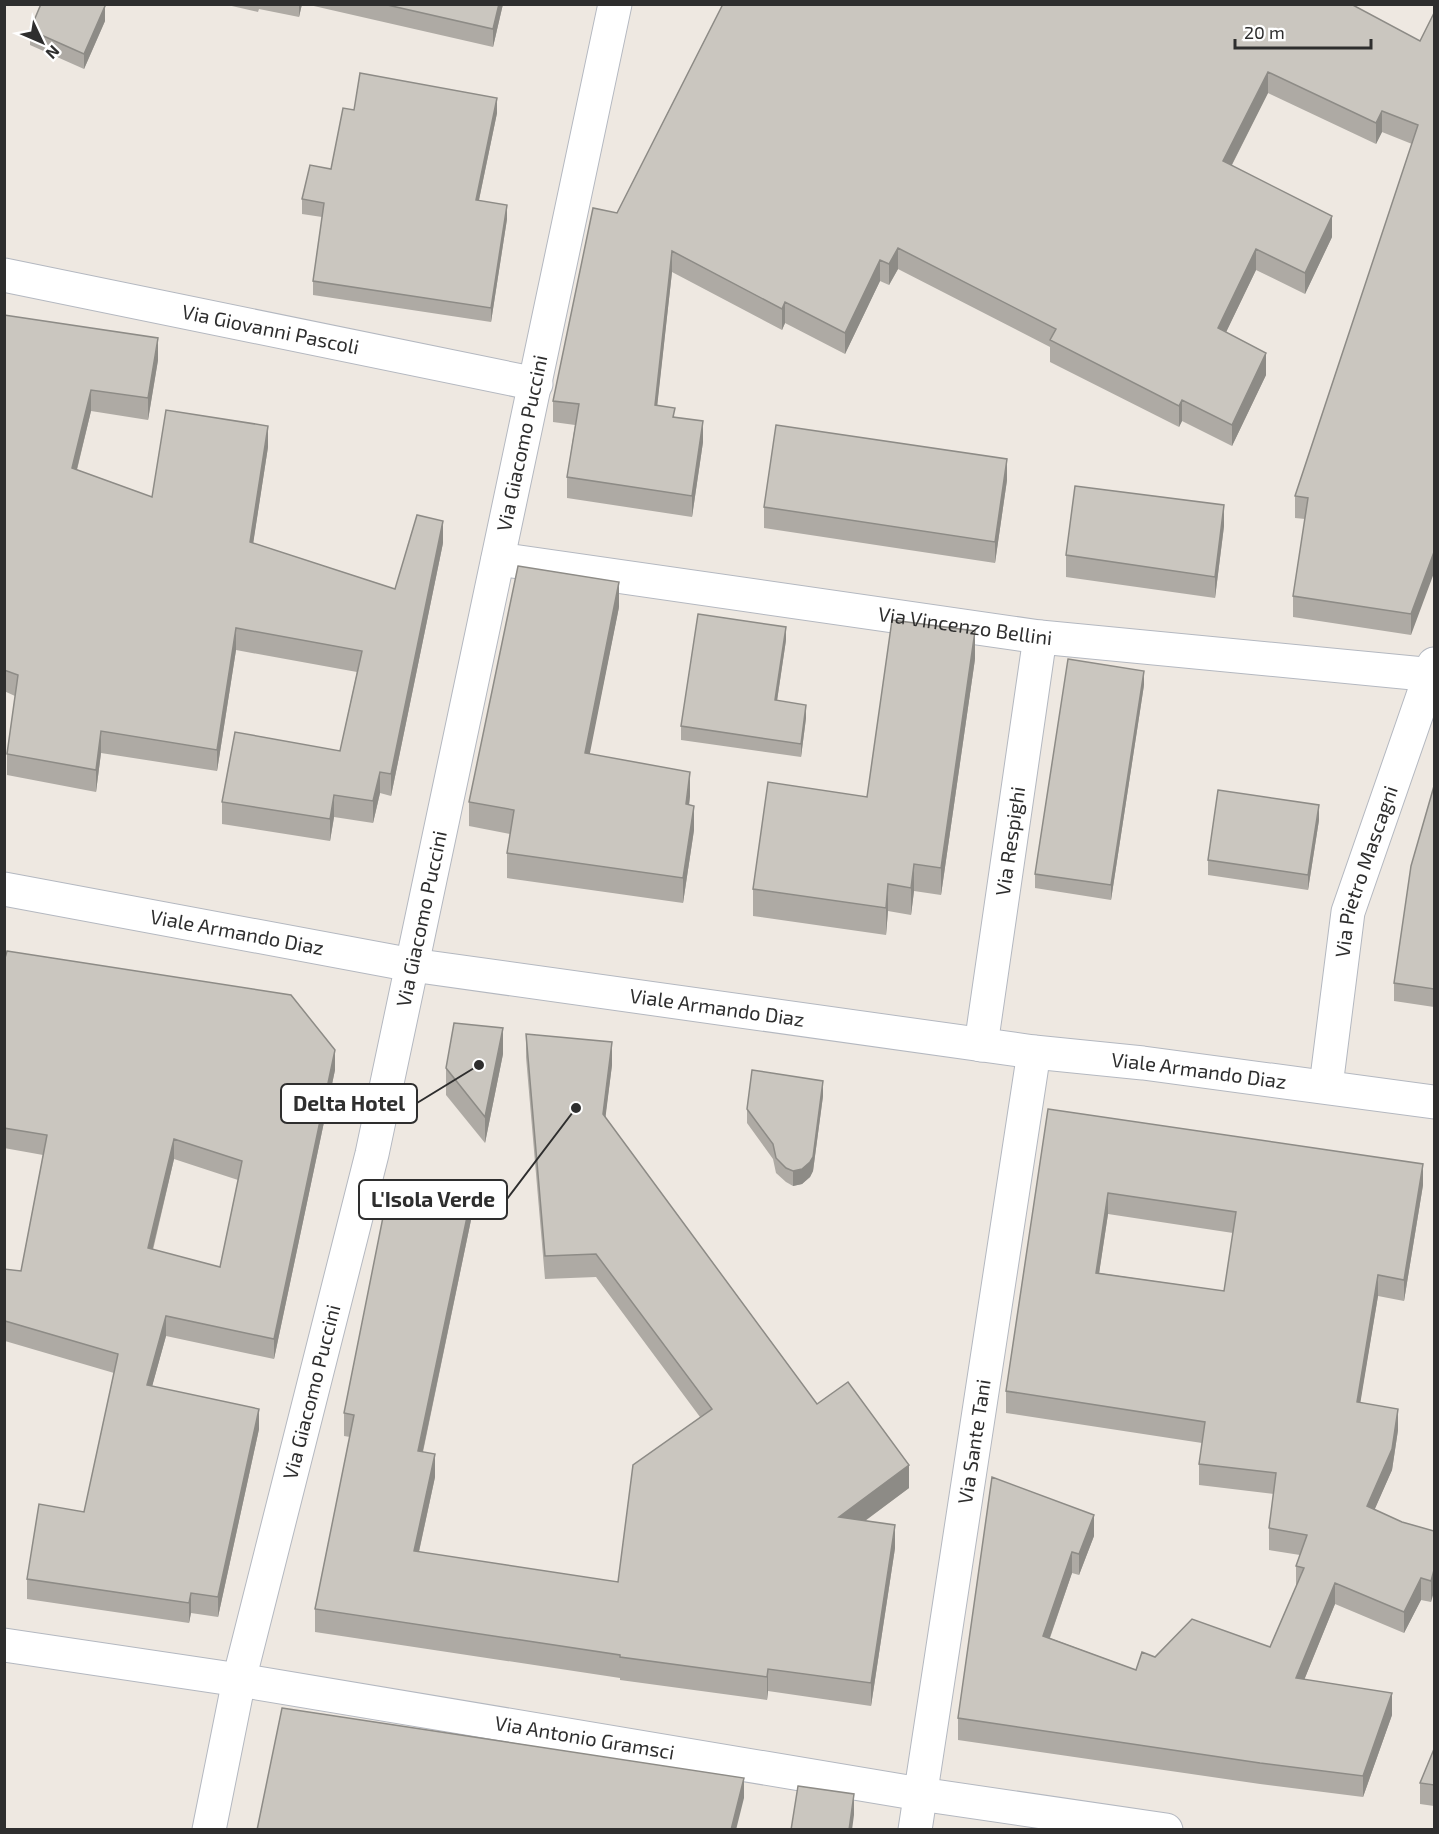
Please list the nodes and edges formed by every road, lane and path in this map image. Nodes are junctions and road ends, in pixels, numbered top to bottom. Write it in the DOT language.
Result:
graph roads {
  1 [pos="615,4"];
  2 [pos="4,275"];
  3 [pos="536,384"];
  4 [pos="498,559"];
  5 [pos="1040,637"];
  6 [pos="1433,671"];
  7 [pos="4,889"];
  8 [pos="412,964"];
  9 [pos="981,1045"];
  10 [pos="1034,1052"];
  11 [pos="1326,1086"];
  12 [pos="1434,1102"];
  13 [pos="4,1645"];
  14 [pos="239,1680"];
  15 [pos="920,1794"];
  16 [pos="209,1830"];
  17 [pos="915,1830"];
  18 [pos="1166,1830"];
  1 -- 3 [label="street, Via Giacomo Puccini"];
  2 -- 3 [label="street, Via Giovanni Pascoli"];
  3 -- 4 [label="street, Via Giacomo Puccini"];
  4 -- 5 [label="street, Via Vincenzo Bellini"];
  4 -- 8 [label="street, Via Giacomo Puccini"];
  5 -- 6 [label="street, Via Vincenzo Bellini"];
  5 -- 9 [label="street, Via Respighi"];
  6 -- 11 [label="street, Via Pietro Mascagni"];
  7 -- 8 [label="street, Viale Armando Diaz"];
  8 -- 9 [label="street, Viale Armando Diaz"];
  8 -- 14 [label="street, Via Giacomo Puccini"];
  9 -- 10 [label="street, Viale Armando Diaz"];
  10 -- 11 [label="street, Viale Armando Diaz"];
  10 -- 15 [label="street, Via Sante Tani"];
  11 -- 12 [label="street, Viale Armando Diaz"];
  13 -- 14 [label="street, Via Antonio Gramsci"];
  14 -- 15 [label="street, Via Antonio Gramsci"];
  14 -- 16 [label="street, Via Giacomo Puccini"];
  15 -- 17 [label="street, Via Sante Tani"];
  15 -- 18 [label="street, Via Antonio Gramsci"];
}
